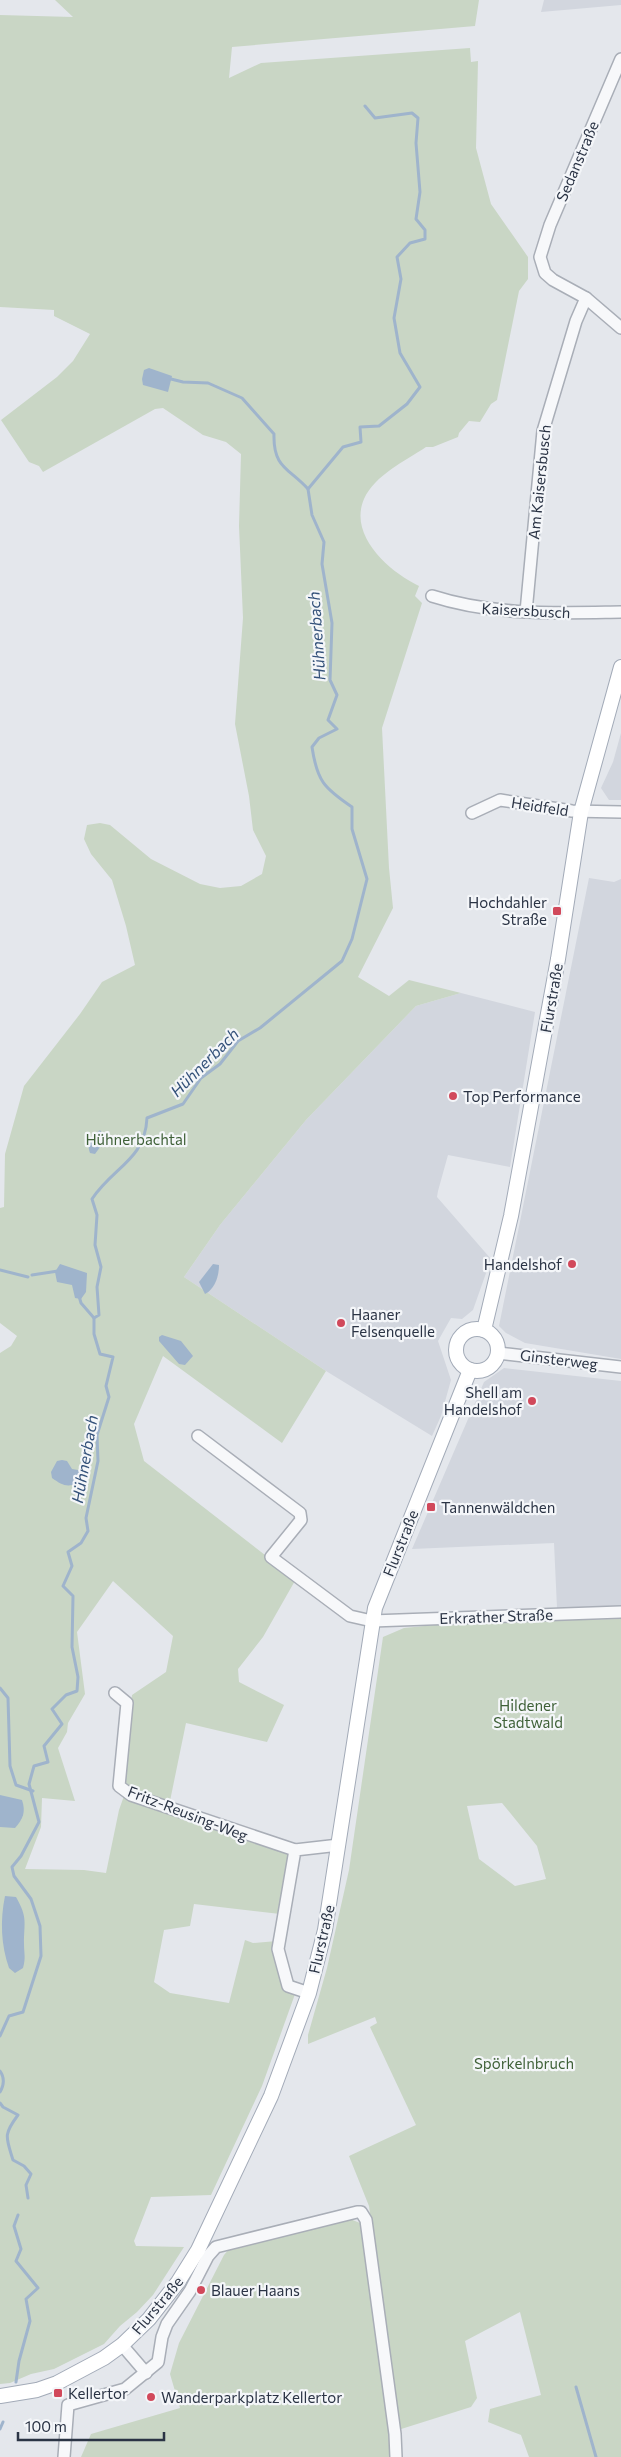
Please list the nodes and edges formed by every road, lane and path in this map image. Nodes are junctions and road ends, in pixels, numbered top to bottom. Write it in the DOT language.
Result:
graph roads {
  1 [pos="621,59"];
  2 [pos="586,298"];
  3 [pos="621,328"];
  4 [pos="432,596"];
  5 [pos="526,612"];
  6 [pos="621,612"];
  7 [pos="621,667"];
  8 [pos="582,812"];
  9 [pos="621,812"];
  10 [pos="472,813"];
  11 [pos="484,1330"];
  12 [pos="498,1353"];
  13 [pos="621,1367"];
  14 [pos="470,1370"];
  15 [pos="198,1436"];
  16 [pos="621,1612"];
  17 [pos="372,1621"];
  18 [pos="115,1693"];
  19 [pos="339,1845"];
  20 [pos="295,1850"];
  21 [pos="308,1993"];
  22 [pos="122,2345"];
  23 [pos="146,2373"];
  24 [pos="0,2396"];
  25 [pos="64,2457"];
  26 [pos="396,2457"];
  1 -- 2 [label="street, Sedanstraße"];
  2 -- 3 [label="street"];
  2 -- 5 [label="street, Am Kaisersbusch"];
  4 -- 5 [label="street, Kaisersbusch"];
  5 -- 6 [label="street, Kaisersbusch"];
  7 -- 8 [label="main road, Flurstraße"];
  8 -- 9 [label="street"];
  8 -- 10 [label="street, Heidfeld"];
  8 -- 11 [label="main road, Flurstraße"];
  11 -- 12 [label="main road"];
  11 -- 14 [label="main road"];
  12 -- 13 [label="street, Ginsterweg"];
  12 -- 14 [label="main road"];
  14 -- 17 [label="main road, Flurstraße"];
  15 -- 17 [label="street"];
  16 -- 17 [label="street, Erkrather Straße"];
  17 -- 19 [label="main road, Flurstraße"];
  18 -- 20 [label="street, Fritz-Reusing-Weg"];
  19 -- 20 [label="street, Fritz-Reusing-Weg"];
  19 -- 21 [label="main road, Flurstraße"];
  20 -- 21 [label="street"];
  21 -- 22 [label="main road, Flurstraße"];
  22 -- 23 [label="street"];
  22 -- 24 [label="main road, Flurstraße"];
  23 -- 25 [label="street"];
  23 -- 26 [label="street"];
}
